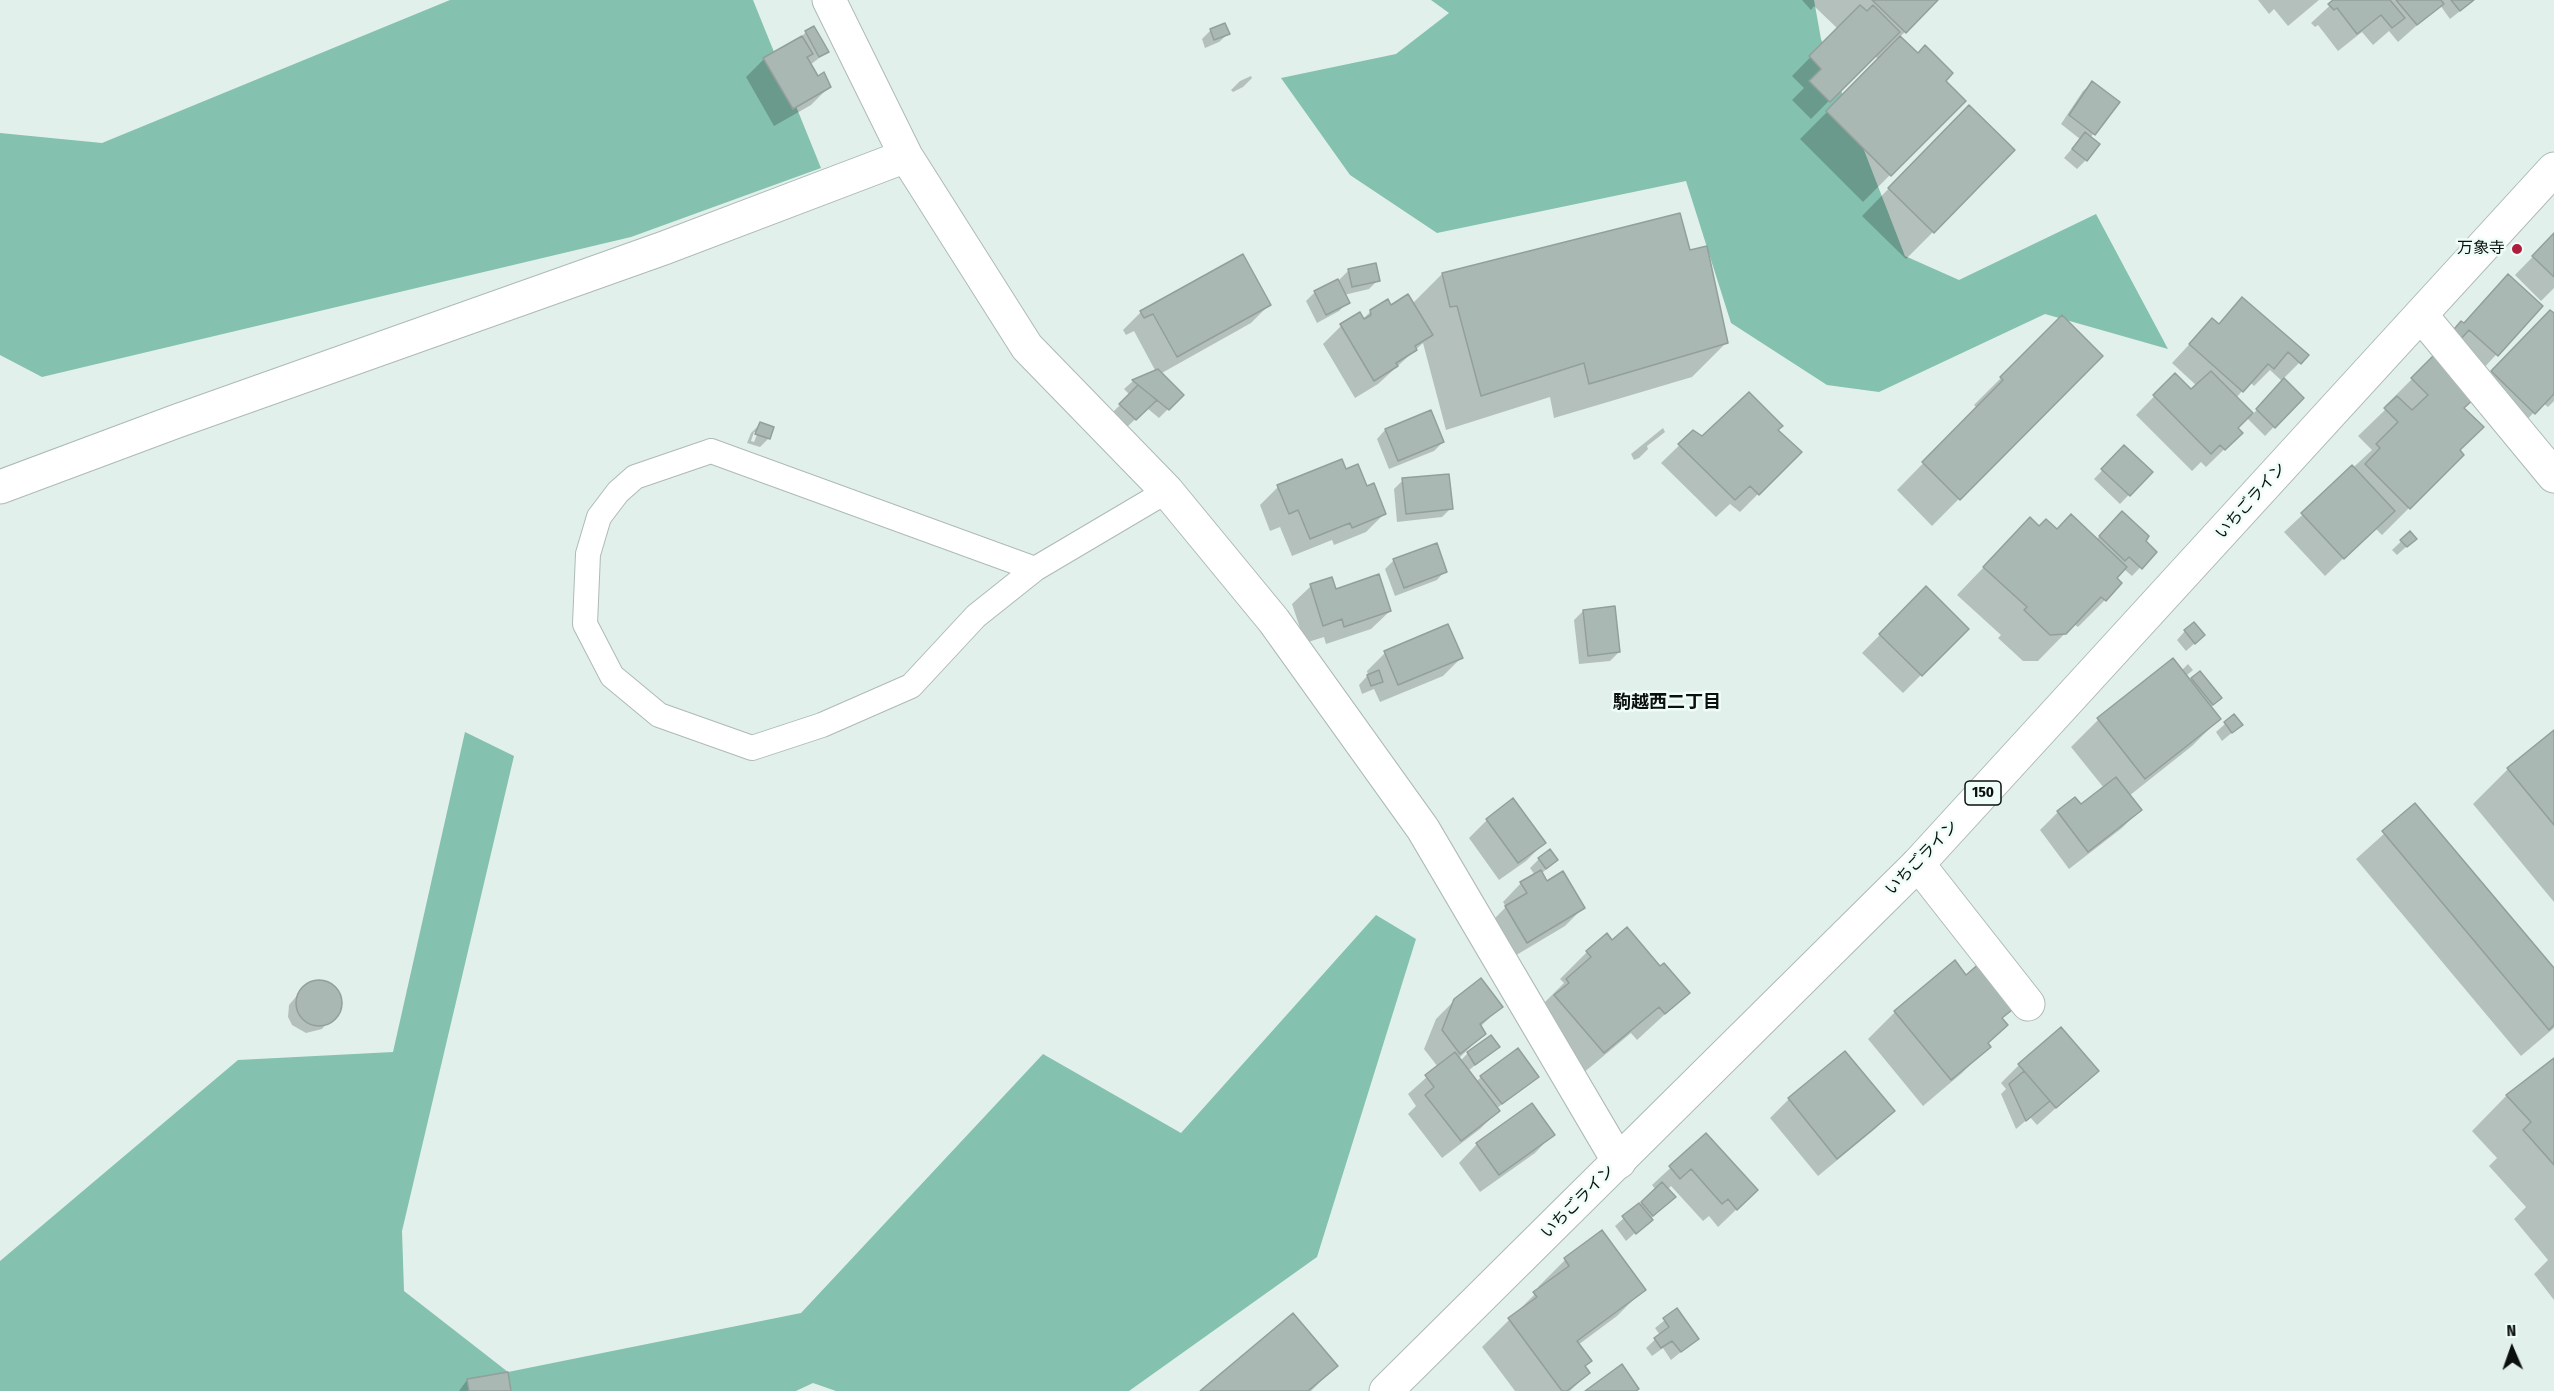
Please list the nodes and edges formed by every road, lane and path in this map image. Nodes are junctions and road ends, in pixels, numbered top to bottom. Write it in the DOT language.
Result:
graph roads {
  1 [pos="829,0"];
  2 [pos="906,156"];
  3 [pos="2554,169"];
  4 [pos="2421,315"];
  5 [pos="2554,476"];
  6 [pos="0,487"];
  7 [pos="1167,491"];
  8 [pos="1035,569"];
  9 [pos="1918,864"];
  10 [pos="2028,1004"];
  11 [pos="1619,1162"];
  12 [pos="1386,1391"];
  1 -- 2 [label="main road"];
  2 -- 6 [label="main road"];
  2 -- 7 [label="main road"];
  3 -- 4 [label="main road, いちごライン / 150"];
  4 -- 5 [label="main road"];
  4 -- 9 [label="main road, いちごライン / 150"];
  7 -- 8 [label="lane"];
  7 -- 11 [label="main road"];
  8 -- 8 [label="lane"];
  9 -- 10 [label="main road"];
  9 -- 11 [label="main road, いちごライン / 150"];
  11 -- 12 [label="main road, いちごライン / 150"];
}
